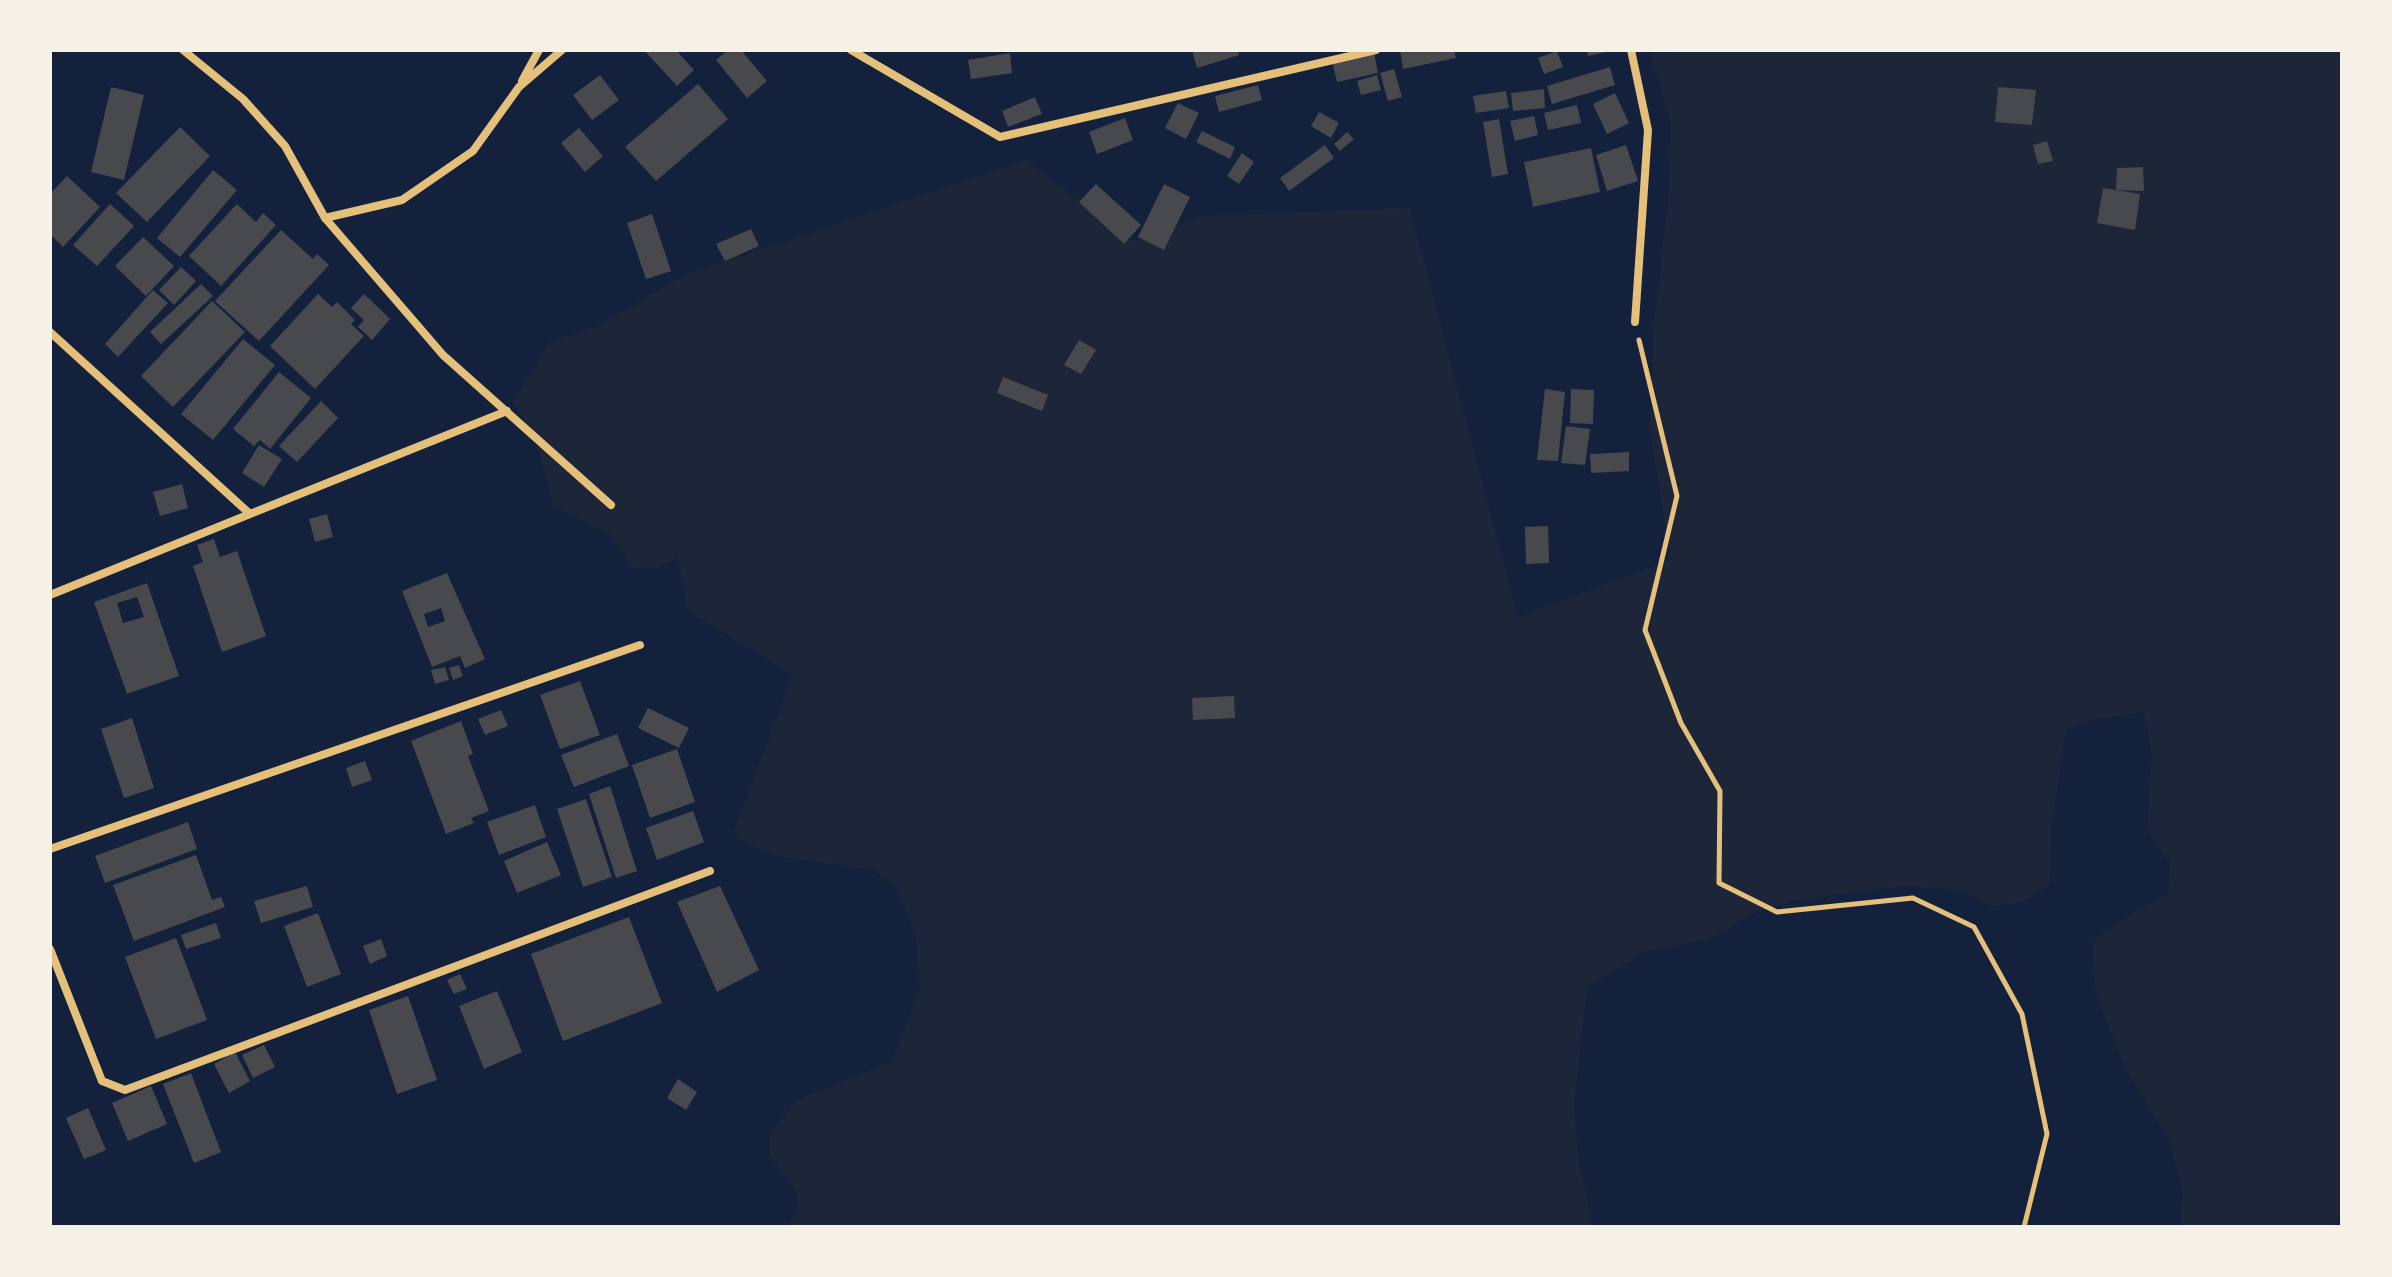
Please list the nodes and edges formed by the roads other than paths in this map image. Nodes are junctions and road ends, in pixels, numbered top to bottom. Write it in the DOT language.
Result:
graph roads {
  1 [pos="183,50"];
  2 [pos="539,50"];
  3 [pos="562,50"];
  4 [pos="851,50"];
  5 [pos="1376,50"];
  6 [pos="1631,50"];
  7 [pos="519,87"];
  8 [pos="325,218"];
  9 [pos="1635,322"];
  10 [pos="50,332"];
  11 [pos="507,411"];
  12 [pos="611,505"];
  13 [pos="250,514"];
  14 [pos="50,595"];
  15 [pos="640,645"];
  16 [pos="50,849"];
  17 [pos="710,871"];
  18 [pos="50,949"];
  1 -- 8 [label="street"];
  2 -- 7 [label="street"];
  3 -- 7 [label="street"];
  4 -- 5 [label="street"];
  6 -- 9 [label="street"];
  7 -- 8 [label="street"];
  8 -- 11 [label="street"];
  10 -- 13 [label="street"];
  11 -- 12 [label="street"];
  11 -- 13 [label="street"];
  13 -- 14 [label="street"];
  15 -- 16 [label="street"];
  17 -- 18 [label="street"];
}
